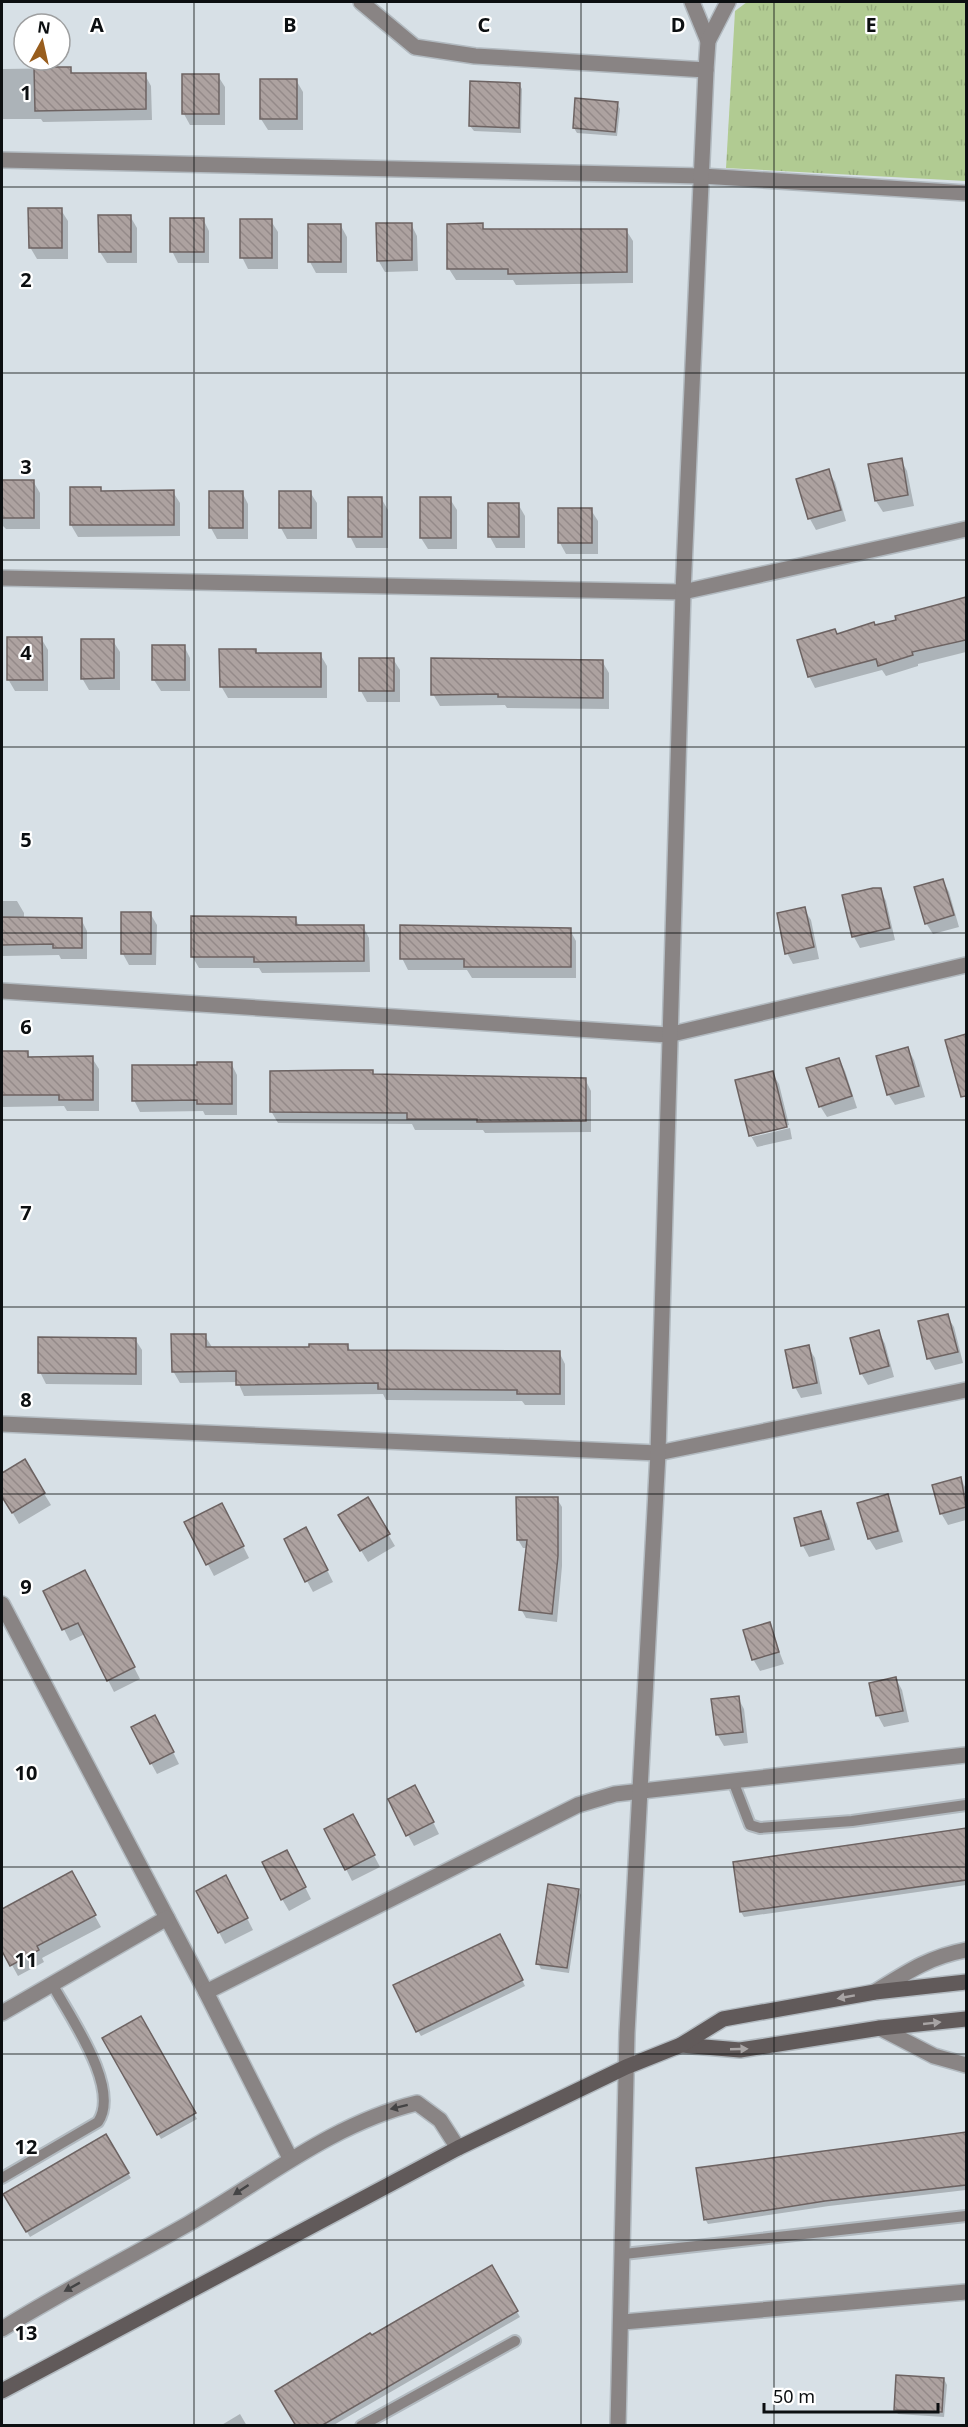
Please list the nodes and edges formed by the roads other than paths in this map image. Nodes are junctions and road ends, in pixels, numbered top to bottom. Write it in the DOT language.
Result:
graph roads {
  1 [pos="361,2"];
  2 [pos="692,2"];
  3 [pos="728,2"];
  4 [pos="708,41"];
  5 [pos="706,70"];
  6 [pos="2,160"];
  7 [pos="702,176"];
  8 [pos="966,193"];
  9 [pos="966,529"];
  10 [pos="2,578"];
  11 [pos="683,592"];
  12 [pos="966,965"];
  13 [pos="2,991"];
  14 [pos="668,1035"];
  15 [pos="966,1390"];
  16 [pos="2,1424"];
  17 [pos="658,1453"];
  18 [pos="2,1604"];
  19 [pos="966,1755"];
  20 [pos="733,1781"];
  21 [pos="642,1791"];
  22 [pos="966,1805"];
  23 [pos="167,1918"];
  24 [pos="966,1950"];
  25 [pos="966,1982"];
  26 [pos="52,1984"];
  27 [pos="206,1992"];
  28 [pos="875,1992"];
  29 [pos="2,2013"];
  30 [pos="966,2019"];
  31 [pos="880,2028"];
  32 [pos="681,2045"];
  33 [pos="966,2065"];
  34 [pos="626,2067"];
  35 [pos="458,2148"];
  36 [pos="290,2158"];
  37 [pos="2,2178"];
  38 [pos="966,2216"];
  39 [pos="624,2254"];
  40 [pos="966,2292"];
  41 [pos="623,2322"];
  42 [pos="2,2329"];
  43 [pos="515,2341"];
  44 [pos="2,2391"];
  45 [pos="361,2426"];
  46 [pos="618,2426"];
  1 -- 5 [label="street"];
  2 -- 4 [label="street"];
  3 -- 4 [label="street"];
  4 -- 5 [label="street"];
  5 -- 7 [label="street"];
  6 -- 7 [label="street"];
  7 -- 8 [label="street"];
  7 -- 11 [label="street"];
  9 -- 11 [label="street"];
  10 -- 11 [label="street"];
  11 -- 14 [label="street"];
  12 -- 14 [label="street"];
  13 -- 14 [label="street"];
  14 -- 17 [label="street"];
  15 -- 17 [label="street"];
  16 -- 17 [label="street"];
  17 -- 21 [label="street"];
  18 -- 23 [label="street"];
  19 -- 20 [label="street"];
  20 -- 21 [label="street"];
  20 -- 22 [label="lane"];
  21 -- 27 [label="street"];
  21 -- 34 [label="street"];
  23 -- 26 [label="street"];
  23 -- 27 [label="street"];
  24 -- 28 [label="street"];
  25 -- 28 [label="main road"];
  26 -- 29 [label="street"];
  26 -- 37 [label="lane"];
  27 -- 36 [label="street"];
  28 -- 32 [label="main road, one-way"];
  31 -- 30 [label="main road, one-way"];
  32 -- 31 [label="main road, one-way"];
  31 -- 33 [label="street"];
  32 -- 34 [label="main road"];
  34 -- 35 [label="main road"];
  34 -- 39 [label="street"];
  35 -- 36 [label="street, one-way"];
  35 -- 44 [label="main road"];
  36 -- 42 [label="street, one-way"];
  38 -- 39 [label="lane"];
  39 -- 41 [label="street"];
  40 -- 41 [label="street"];
  41 -- 46 [label="street"];
  43 -- 45 [label="lane"];
}
